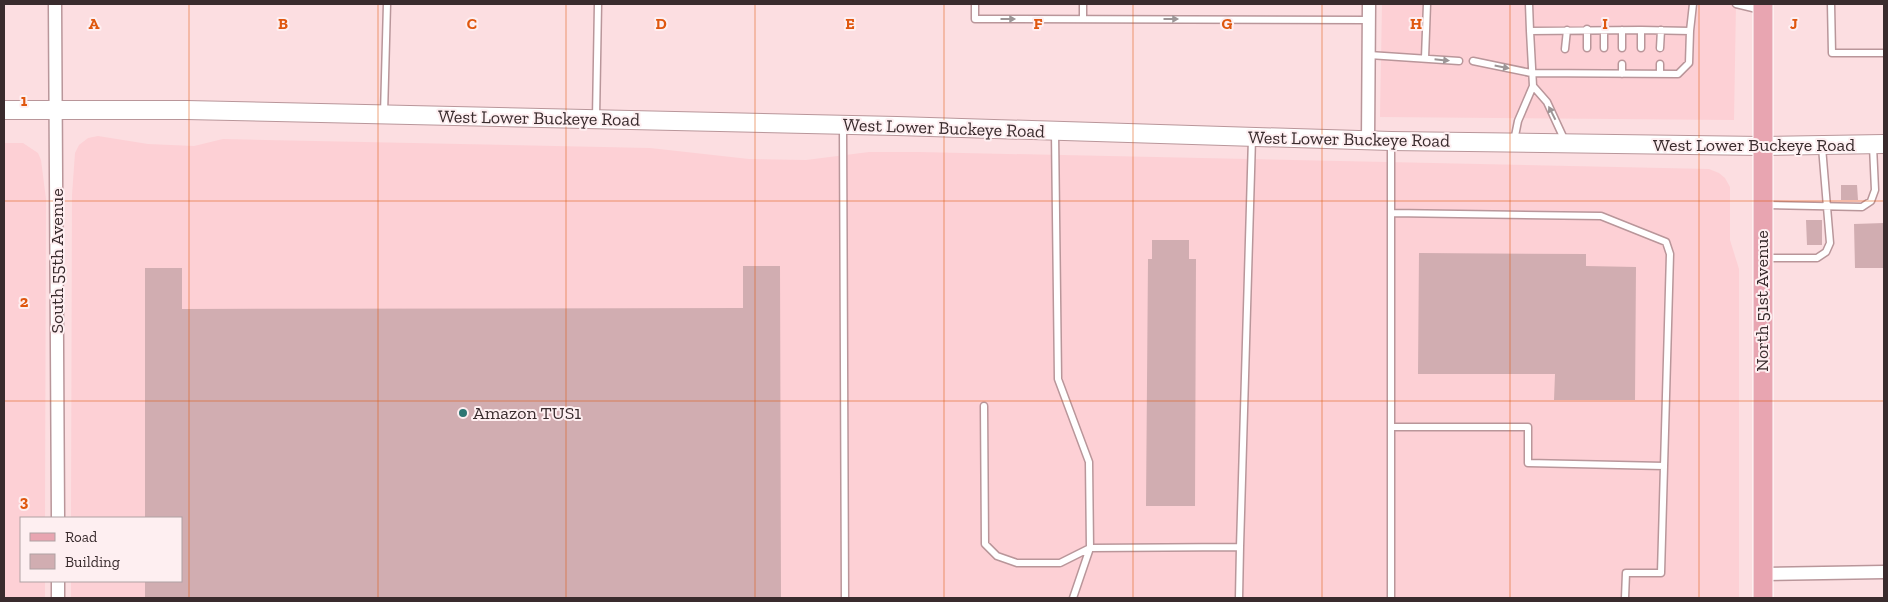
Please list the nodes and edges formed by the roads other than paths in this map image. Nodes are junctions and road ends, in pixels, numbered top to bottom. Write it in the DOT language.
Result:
graph roads {
  1 [pos="56,4"];
  2 [pos="387,4"];
  3 [pos="598,4"];
  4 [pos="974,4"];
  5 [pos="1083,4"];
  6 [pos="1369,4"];
  7 [pos="1427,4"];
  8 [pos="1529,4"];
  9 [pos="1692,4"];
  10 [pos="1736,4"];
  11 [pos="1831,4"];
  12 [pos="1762,7"];
  13 [pos="1083,19"];
  14 [pos="1369,20"];
  15 [pos="1587,29"];
  16 [pos="1530,30"];
  17 [pos="1566,30"];
  18 [pos="1604,30"];
  19 [pos="1622,30"];
  20 [pos="1641,30"];
  21 [pos="1661,30"];
  22 [pos="1690,32"];
  23 [pos="1565,48"];
  24 [pos="1587,48"];
  25 [pos="1604,48"];
  26 [pos="1622,48"];
  27 [pos="1641,48"];
  28 [pos="1660,48"];
  29 [pos="1884,53"];
  30 [pos="1369,55"];
  31 [pos="1426,58"];
  32 [pos="1459,61"];
  33 [pos="1474,61"];
  34 [pos="1622,64"];
  35 [pos="1660,64"];
  36 [pos="1566,65"];
  37 [pos="1642,65"];
  38 [pos="1587,66"];
  39 [pos="1604,66"];
  40 [pos="1531,73"];
  41 [pos="1566,74"];
  42 [pos="1587,74"];
  43 [pos="1604,74"];
  44 [pos="1622,74"];
  45 [pos="1642,74"];
  46 [pos="1660,74"];
  47 [pos="1533,86"];
  48 [pos="4,110"];
  49 [pos="56,111"];
  50 [pos="384,115"];
  51 [pos="596,120"];
  52 [pos="843,125"];
  53 [pos="1054,131"];
  54 [pos="1252,137"];
  55 [pos="1368,141"];
  56 [pos="1391,141"];
  57 [pos="1513,143"];
  58 [pos="1566,144"];
  59 [pos="1879,144"];
  60 [pos="1762,146"];
  61 [pos="1822,146"];
  62 [pos="1762,205"];
  63 [pos="1827,207"];
  64 [pos="1392,212"];
  65 [pos="1762,258"];
  66 [pos="984,406"];
  67 [pos="1392,427"];
  68 [pos="1664,466"];
  69 [pos="58,517"];
  70 [pos="1240,546"];
  71 [pos="1090,548"];
  72 [pos="1884,572"];
  73 [pos="1763,574"];
  74 [pos="58,582"];
  75 [pos="58,598"];
  76 [pos="845,598"];
  77 [pos="1074,598"];
  78 [pos="1239,598"];
  79 [pos="1391,598"];
  80 [pos="1626,598"];
  81 [pos="1763,598"];
  1 -- 49 [label="street, South 55th Avenue"];
  2 -- 50 [label="lane"];
  3 -- 51 [label="lane"];
  4 -- 13 [label="lane, one-way"];
  5 -- 13 [label="lane"];
  6 -- 14 [label="street"];
  7 -- 31 [label="lane"];
  8 -- 16 [label="lane"];
  9 -- 22 [label="lane"];
  10 -- 12 [label="lane"];
  11 -- 29 [label="lane"];
  12 -- 60 [label="main road, North 51st Avenue"];
  13 -- 14 [label="lane, one-way"];
  14 -- 30 [label="street"];
  15 -- 17 [label="lane"];
  15 -- 18 [label="lane"];
  15 -- 24 [label="lane"];
  16 -- 17 [label="lane"];
  16 -- 40 [label="lane"];
  17 -- 23 [label="lane"];
  18 -- 19 [label="lane"];
  18 -- 25 [label="lane"];
  19 -- 20 [label="lane"];
  19 -- 26 [label="lane"];
  20 -- 21 [label="lane"];
  20 -- 27 [label="lane"];
  21 -- 22 [label="lane"];
  21 -- 28 [label="lane"];
  22 -- 46 [label="lane"];
  30 -- 31 [label="lane"];
  30 -- 55 [label="street"];
  31 -- 32 [label="lane, one-way"];
  33 -- 40 [label="lane, one-way"];
  34 -- 44 [label="lane"];
  35 -- 46 [label="lane"];
  36 -- 41 [label="lane"];
  37 -- 45 [label="lane"];
  38 -- 42 [label="lane"];
  39 -- 43 [label="lane"];
  40 -- 41 [label="lane"];
  40 -- 47 [label="lane"];
  41 -- 42 [label="lane"];
  42 -- 43 [label="lane"];
  43 -- 44 [label="lane"];
  44 -- 45 [label="lane"];
  45 -- 46 [label="lane"];
  47 -- 57 [label="lane"];
  58 -- 47 [label="lane, one-way"];
  48 -- 49 [label="main road, West Lower Buckeye Road"];
  49 -- 50 [label="main road, West Lower Buckeye Road"];
  49 -- 69 [label="street, South 55th Avenue"];
  50 -- 51 [label="main road, West Lower Buckeye Road"];
  51 -- 52 [label="main road, West Lower Buckeye Road"];
  52 -- 53 [label="main road, West Lower Buckeye Road"];
  52 -- 76 [label="lane"];
  53 -- 54 [label="main road, West Lower Buckeye Road"];
  53 -- 71 [label="lane"];
  54 -- 55 [label="main road, West Lower Buckeye Road"];
  54 -- 70 [label="lane"];
  55 -- 56 [label="main road, West Lower Buckeye Road"];
  56 -- 57 [label="main road, West Lower Buckeye Road"];
  56 -- 64 [label="lane"];
  57 -- 58 [label="main road, West Lower Buckeye Road"];
  58 -- 60 [label="main road, West Lower Buckeye Road"];
  59 -- 61 [label="main road, West Lower Buckeye Road"];
  59 -- 63 [label="lane"];
  60 -- 61 [label="main road, West Lower Buckeye Road"];
  60 -- 62 [label="main road, North 51st Avenue"];
  61 -- 63 [label="lane"];
  62 -- 63 [label="lane"];
  62 -- 65 [label="main road, North 51st Avenue"];
  63 -- 65 [label="lane"];
  64 -- 67 [label="lane"];
  64 -- 68 [label="lane"];
  65 -- 73 [label="main road, North 51st Avenue"];
  66 -- 71 [label="lane"];
  67 -- 68 [label="lane"];
  67 -- 79 [label="lane"];
  68 -- 80 [label="lane"];
  70 -- 71 [label="lane"];
  70 -- 78 [label="lane"];
  71 -- 77 [label="lane"];
  72 -- 73 [label="street"];
  73 -- 81 [label="main road, North 51st Avenue"];
  74 -- 75 [label="street"];
}
